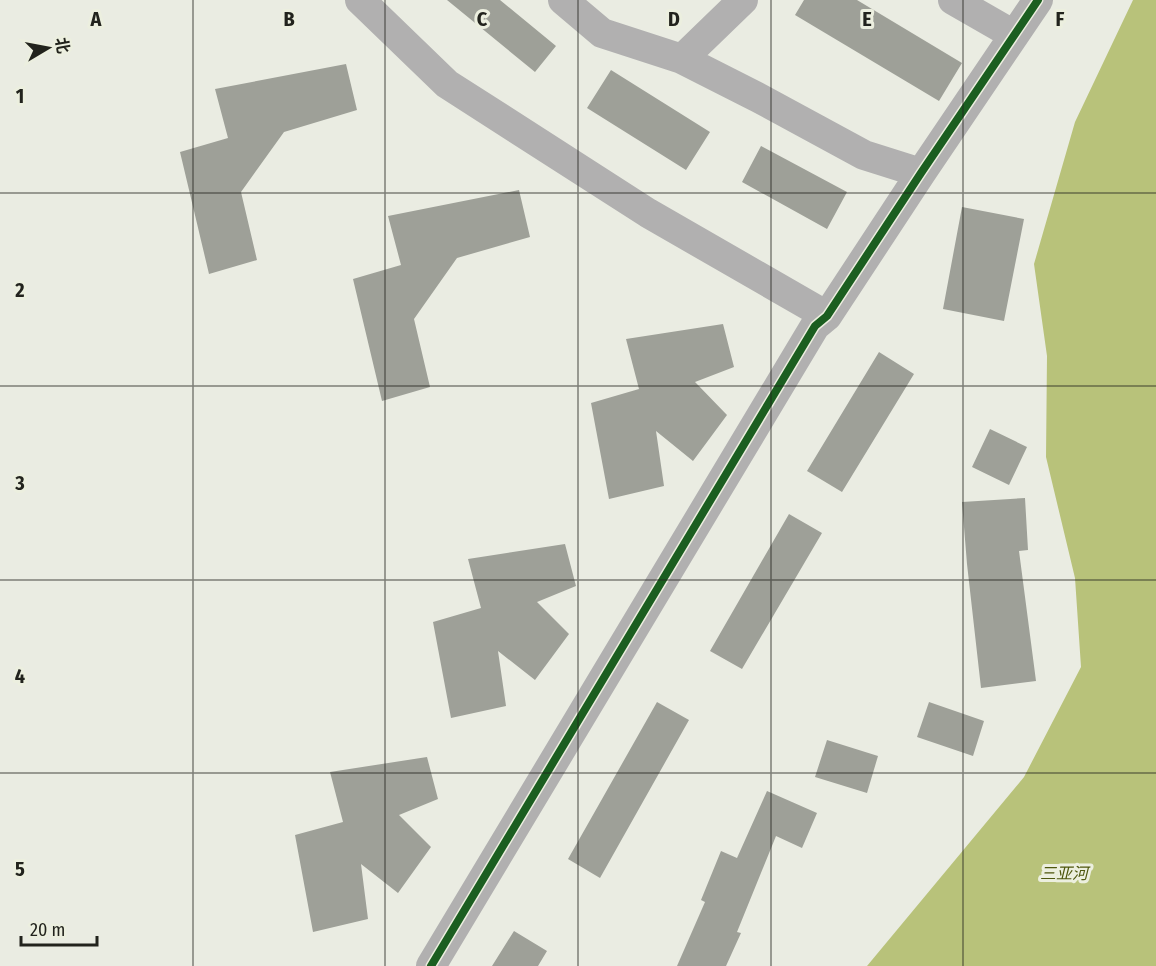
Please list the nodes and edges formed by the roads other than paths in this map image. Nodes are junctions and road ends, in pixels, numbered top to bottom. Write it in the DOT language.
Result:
graph roads {
  1 [pos="360,0"];
  2 [pos="563,0"];
  3 [pos="743,0"];
  4 [pos="953,0"];
  5 [pos="1038,0"];
  6 [pos="1014,36"];
  7 [pos="682,59"];
  8 [pos="921,173"];
  9 [pos="827,316"];
  10 [pos="431,966"];
  1 -- 9 [label="street"];
  2 -- 7 [label="street"];
  3 -- 7 [label="street"];
  4 -- 6 [label="street"];
  5 -- 6 [label="street"];
  6 -- 8 [label="street"];
  7 -- 8 [label="street"];
  8 -- 9 [label="street"];
  9 -- 10 [label="street"];
}
